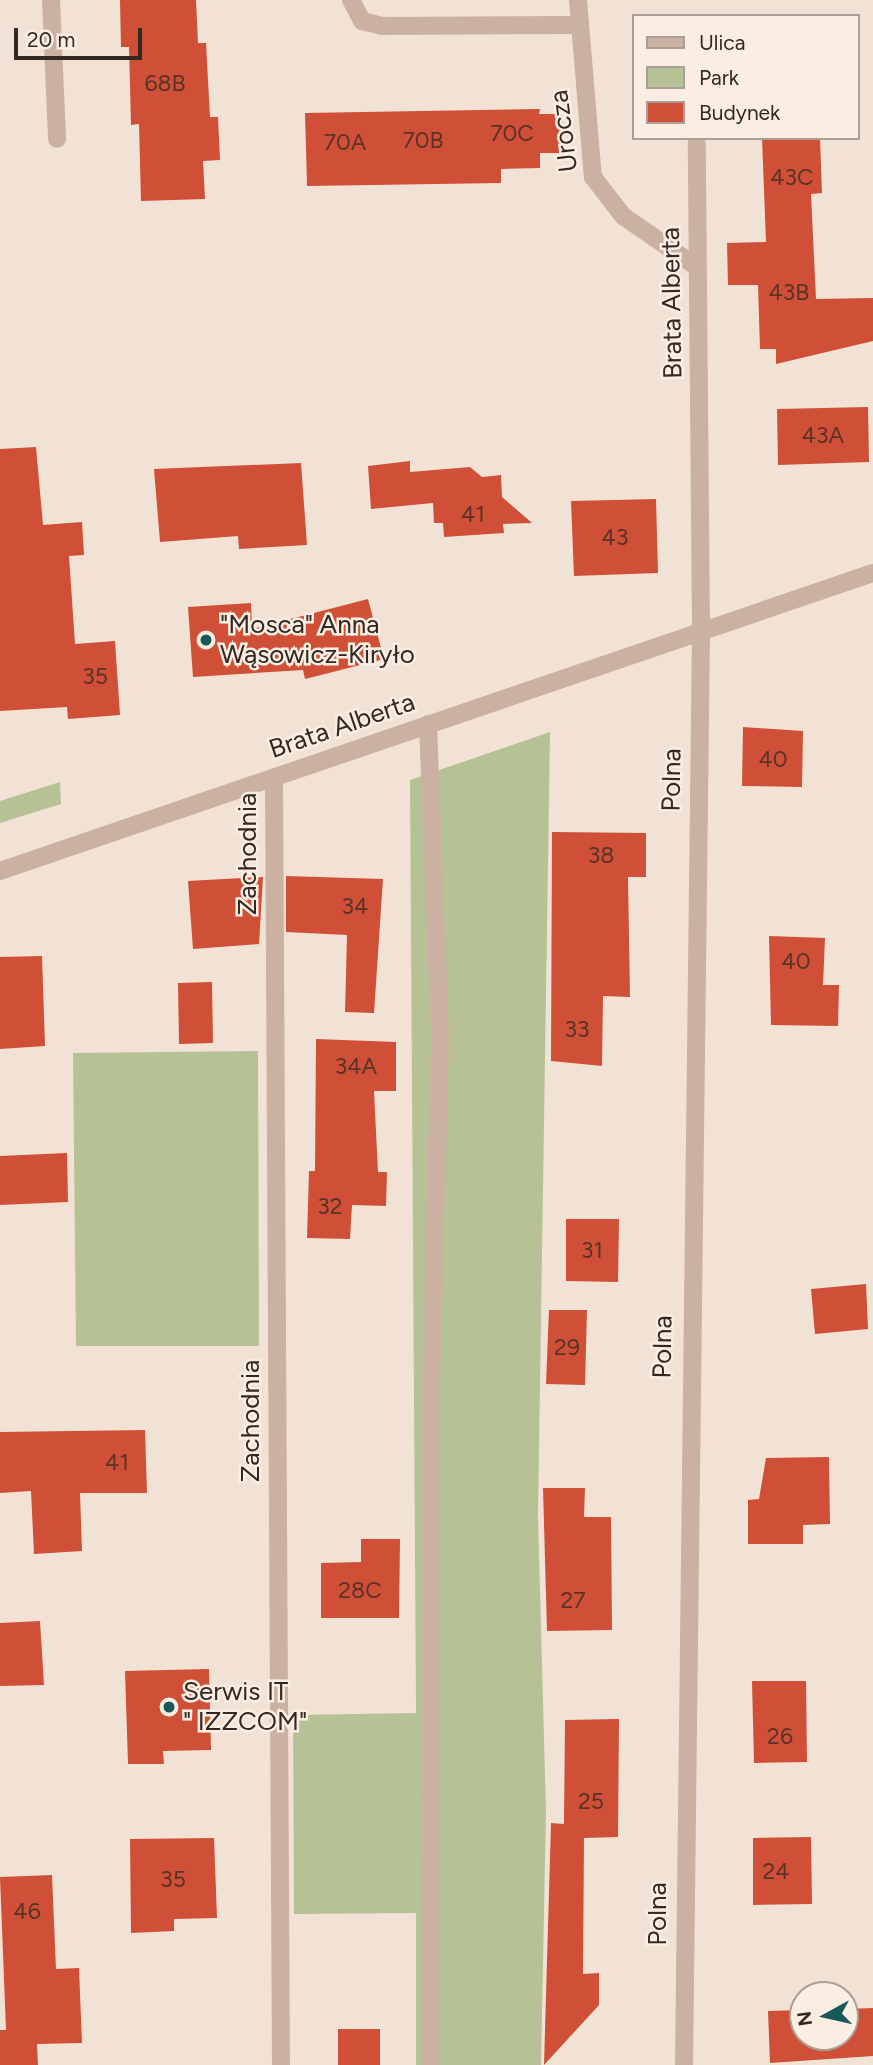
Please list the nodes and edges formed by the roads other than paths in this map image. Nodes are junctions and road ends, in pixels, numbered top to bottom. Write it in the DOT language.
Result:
graph roads {
  1 [pos="51,0"];
  2 [pos="351,0"];
  3 [pos="579,0"];
  4 [pos="578,25"];
  5 [pos="57,139"];
  6 [pos="696,143"];
  7 [pos="697,267"];
  8 [pos="873,573"];
  9 [pos="701,630"];
  10 [pos="428,724"];
  11 [pos="274,778"];
  12 [pos="0,870"];
  13 [pos="281,2065"];
  14 [pos="430,2065"];
  15 [pos="684,2065"];
  1 -- 5 [label="street"];
  2 -- 4 [label="street"];
  3 -- 4 [label="street, Urocza"];
  4 -- 7 [label="street, Urocza"];
  6 -- 7 [label="street, Brata Alberta"];
  7 -- 9 [label="street, Brata Alberta"];
  8 -- 9 [label="street, Brata Alberta"];
  9 -- 10 [label="street, Brata Alberta"];
  9 -- 15 [label="street, Polna"];
  10 -- 11 [label="street, Brata Alberta"];
  10 -- 14 [label="street"];
  11 -- 12 [label="street, Brata Alberta"];
  11 -- 13 [label="street, Zachodnia"];
}
